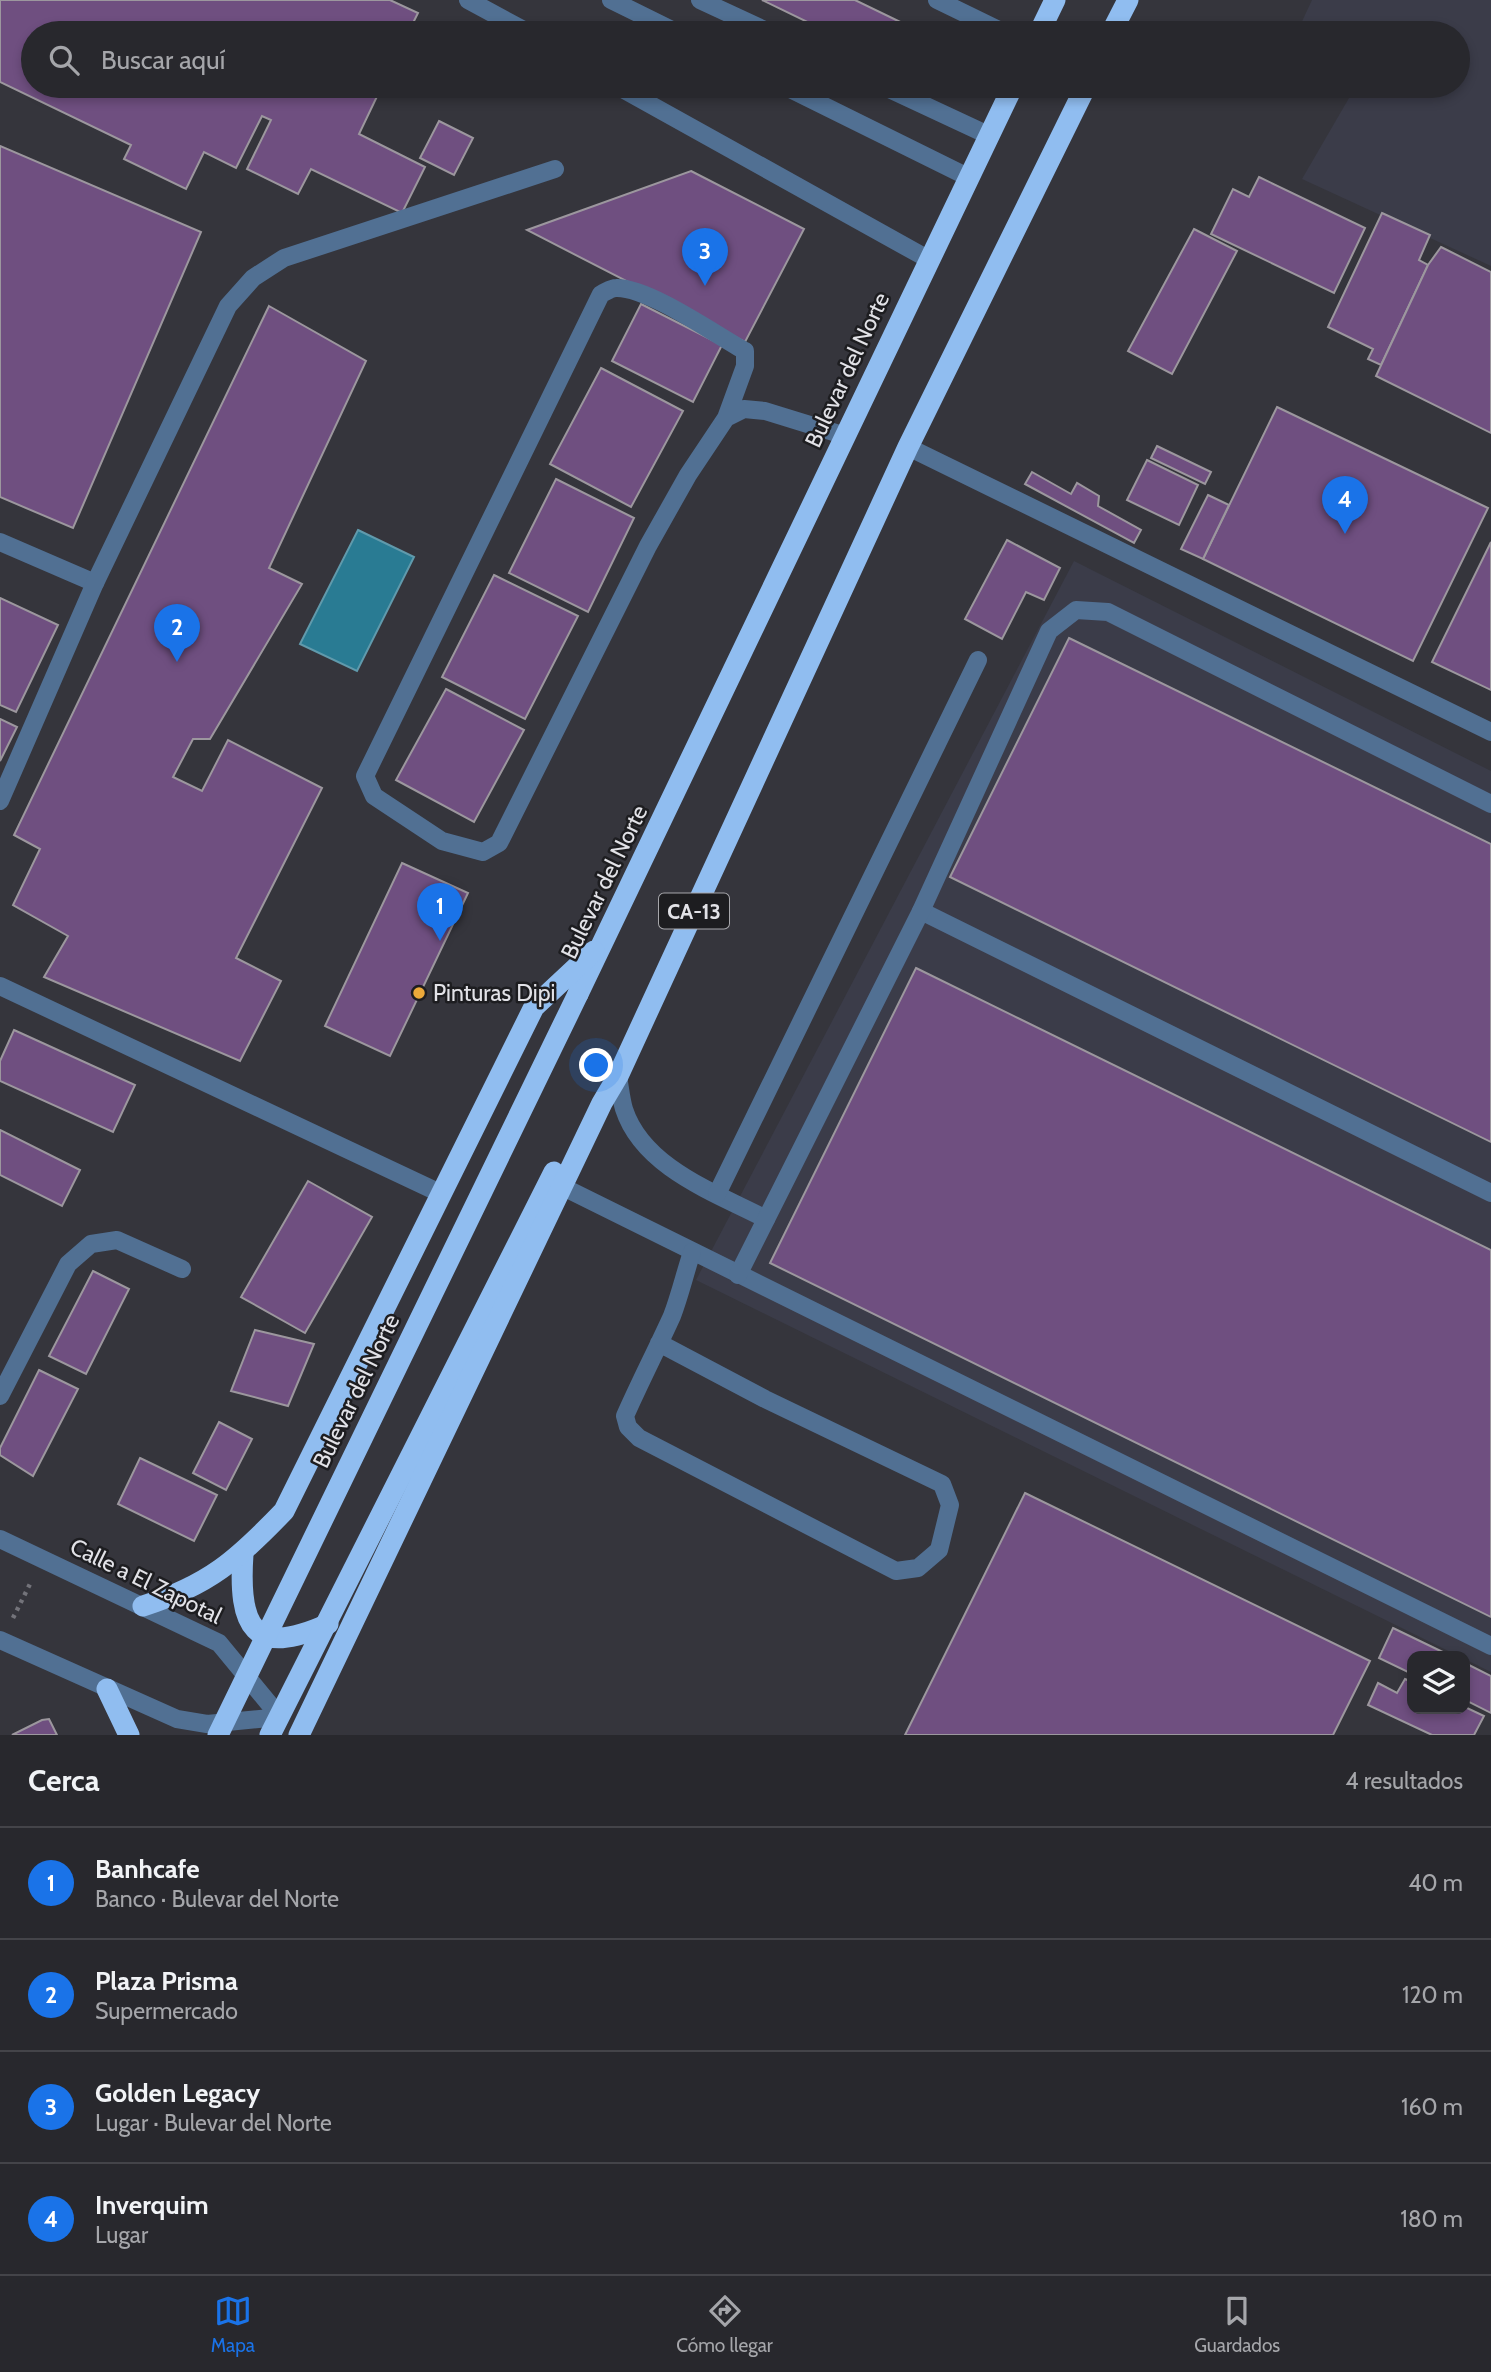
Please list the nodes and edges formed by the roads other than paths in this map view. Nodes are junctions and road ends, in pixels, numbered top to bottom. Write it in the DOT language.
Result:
graph roads {
  1 [pos="468,0"];
  2 [pos="611,0"];
  3 [pos="700,0"];
  4 [pos="937,0"];
  5 [pos="1055,0"];
  6 [pos="1128,0"];
  7 [pos="507,21"];
  8 [pos="654,21"];
  9 [pos="745,21"];
  10 [pos="980,21"];
  11 [pos="1045,21"];
  12 [pos="1117,21"];
  13 [pos="639,98"];
  14 [pos="807,98"];
  15 [pos="909,98"];
  16 [pos="1007,98"];
  17 [pos="1080,98"];
  18 [pos="988,135"];
  19 [pos="555,169"];
  20 [pos="968,177"];
  21 [pos="928,258"];
  22 [pos="726,418"];
  23 [pos="846,436"];
  24 [pos="908,447"];
  25 [pos="0,542"];
  26 [pos="95,583"];
  27 [pos="978,660"];
  28 [pos="1491,732"];
  29 [pos="0,801"];
  30 [pos="1491,804"];
  31 [pos="921,911"];
  32 [pos="606,939"];
  33 [pos="0,986"];
  34 [pos="618,1076"];
  35 [pos="602,1103"];
  36 [pos="563,1187"];
  37 [pos="1491,1192"];
  38 [pos="442,1194"];
  39 [pos="717,1194"];
  40 [pos="766,1219"];
  41 [pos="692,1252"];
  42 [pos="182,1269"];
  43 [pos="738,1275"];
  44 [pos="659,1343"];
  45 [pos="0,1396"];
  46 [pos="0,1539"];
  47 [pos="243,1554"];
  48 [pos="143,1606"];
  49 [pos="328,1624"];
  50 [pos="0,1642"];
  51 [pos="1491,1646"];
  52 [pos="107,1689"];
  53 [pos="275,1726"];
  54 [pos="129,1735"];
  55 [pos="218,1735"];
  56 [pos="299,1735"];
  1 -- 7 [label="street"];
  2 -- 8 [label="street"];
  3 -- 9 [label="street"];
  4 -- 10 [label="street"];
  5 -- 11 [label="highway"];
  6 -- 12 [label="highway"];
  13 -- 21 [label="street"];
  14 -- 20 [label="street"];
  15 -- 18 [label="street"];
  16 -- 18 [label="highway, Bulevar del Norte / CA-13"];
  17 -- 24 [label="highway, CA-13"];
  18 -- 20 [label="highway, Bulevar del Norte / CA-13"];
  19 -- 26 [label="street"];
  20 -- 21 [label="highway, Bulevar del Norte / CA-13"];
  21 -- 23 [label="highway, Bulevar del Norte / CA-13"];
  22 -- 22 [label="street"];
  22 -- 23 [label="street"];
  23 -- 32 [label="highway, Bulevar del Norte / CA-13"];
  24 -- 28 [label="street"];
  24 -- 34 [label="highway, CA-13"];
  25 -- 26 [label="street"];
  26 -- 29 [label="street"];
  27 -- 39 [label="street"];
  30 -- 31 [label="street"];
  31 -- 37 [label="street"];
  31 -- 40 [label="street"];
  32 -- 38 [label="highway"];
  32 -- 55 [label="highway, Bulevar del Norte / CA-13, bridge"];
  33 -- 38 [label="street"];
  34 -- 35 [label="highway, CA-13"];
  34 -- 39 [label="street"];
  35 -- 36 [label="highway, CA-13"];
  35 -- 49 [label="highway"];
  36 -- 41 [label="street"];
  36 -- 56 [label="highway, CA-13"];
  38 -- 47 [label="highway"];
  39 -- 40 [label="street"];
  40 -- 43 [label="street"];
  41 -- 43 [label="street"];
  41 -- 44 [label="street"];
  42 -- 45 [label="street"];
  43 -- 51 [label="street"];
  44 -- 44 [label="street"];
  46 -- 48 [label="street, Calle a El Zapotal"];
  47 -- 48 [label="highway"];
  47 -- 49 [label="highway"];
  48 -- 53 [label="street, Calle a El Zapotal"];
  49 -- 53 [label="highway"];
  50 -- 52 [label="street"];
  52 -- 53 [label="street"];
  52 -- 54 [label="highway"];
}
